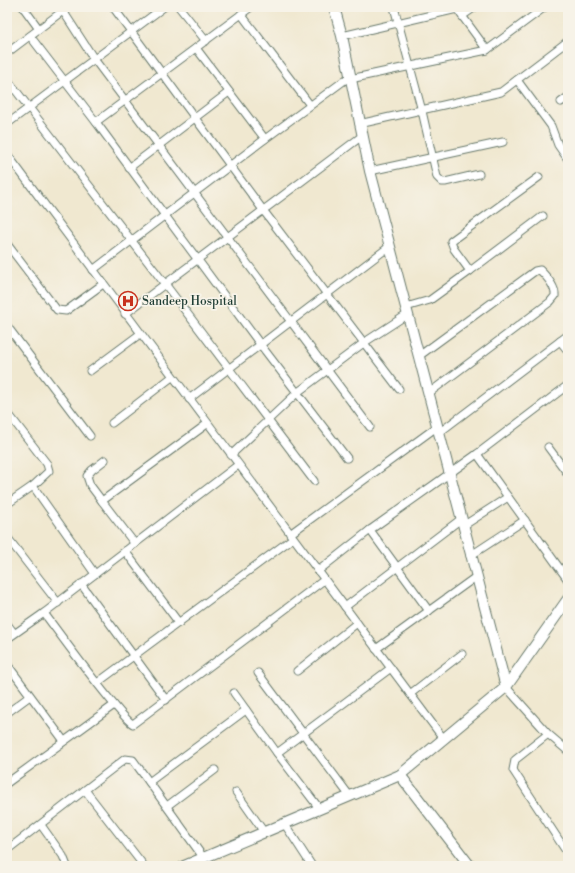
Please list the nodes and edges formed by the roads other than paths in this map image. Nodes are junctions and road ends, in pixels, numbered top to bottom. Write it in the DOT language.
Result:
graph roads {
  1 [pos="23,7"];
  2 [pos="113,7"];
  3 [pos="164,7"];
  4 [pos="179,7"];
  5 [pos="251,7"];
  6 [pos="334,7"];
  7 [pos="394,7"];
  8 [pos="475,7"];
  9 [pos="545,7"];
  10 [pos="456,8"];
  11 [pos="65,9"];
  12 [pos="241,14"];
  13 [pos="462,16"];
  14 [pos="398,23"];
  15 [pos="39,29"];
  16 [pos="130,32"];
  17 [pos="30,36"];
  18 [pos="342,36"];
  19 [pos="206,41"];
  20 [pos="568,41"];
  21 [pos="196,48"];
  22 [pos="487,50"];
  23 [pos="7,53"];
  24 [pos="94,59"];
  25 [pos="409,66"];
  26 [pos="161,74"];
  27 [pos="350,78"];
  28 [pos="7,79"];
  29 [pos="65,80"];
  30 [pos="517,80"];
  31 [pos="229,92"];
  32 [pos="568,97"];
  33 [pos="125,100"];
  34 [pos="561,102"];
  35 [pos="310,105"];
  36 [pos="29,108"];
  37 [pos="422,111"];
  38 [pos="195,118"];
  39 [pos="96,122"];
  40 [pos="7,124"];
  41 [pos="359,124"];
  42 [pos="362,136"];
  43 [pos="265,139"];
  44 [pos="503,142"];
  45 [pos="159,145"];
  46 [pos="7,154"];
  47 [pos="431,157"];
  48 [pos="568,159"];
  49 [pos="232,165"];
  50 [pos="129,168"];
  51 [pos="370,170"];
  52 [pos="479,174"];
  53 [pos="539,176"];
  54 [pos="195,193"];
  55 [pos="263,210"];
  56 [pos="164,216"];
  57 [pos="543,216"];
  58 [pos="228,237"];
  59 [pos="132,241"];
  60 [pos="7,244"];
  61 [pos="390,246"];
  62 [pos="198,259"];
  63 [pos="93,270"];
  64 [pos="470,271"];
  65 [pos="103,284"];
  66 [pos="165,284"];
  67 [pos="327,294"];
  68 [pos="407,310"];
  69 [pos="125,314"];
  70 [pos="291,321"];
  71 [pos="7,326"];
  72 [pos="140,334"];
  73 [pos="568,336"];
  74 [pos="560,341"];
  75 [pos="365,342"];
  76 [pos="260,344"];
  77 [pos="568,351"];
  78 [pos="419,356"];
  79 [pos="228,369"];
  80 [pos="327,370"];
  81 [pos="90,371"];
  82 [pos="172,377"];
  83 [pos="568,385"];
  84 [pos="400,389"];
  85 [pos="298,392"];
  86 [pos="429,393"];
  87 [pos="189,399"];
  88 [pos="7,412"];
  89 [pos="268,420"];
  90 [pos="112,423"];
  91 [pos="208,424"];
  92 [pos="370,427"];
  93 [pos="439,429"];
  94 [pos="90,436"];
  95 [pos="548,447"];
  96 [pos="477,454"];
  97 [pos="231,455"];
  98 [pos="347,458"];
  99 [pos="106,460"];
  100 [pos="238,465"];
  101 [pos="450,473"];
  102 [pos="568,474"];
  103 [pos="314,481"];
  104 [pos="33,486"];
  105 [pos="508,496"];
  106 [pos="102,501"];
  107 [pos="7,504"];
  108 [pos="525,520"];
  109 [pos="462,522"];
  110 [pos="370,530"];
  111 [pos="292,536"];
  112 [pos="7,537"];
  113 [pos="134,544"];
  114 [pos="125,551"];
  115 [pos="470,556"];
  116 [pos="397,567"];
  117 [pos="318,571"];
  118 [pos="95,574"];
  119 [pos="477,576"];
  120 [pos="324,580"];
  121 [pos="568,580"];
  122 [pos="81,584"];
  123 [pos="568,599"];
  124 [pos="58,602"];
  125 [pos="345,607"];
  126 [pos="429,611"];
  127 [pos="44,613"];
  128 [pos="179,623"];
  129 [pos="357,623"];
  130 [pos="7,624"];
  131 [pos="14,634"];
  132 [pos="7,639"];
  133 [pos="376,649"];
  134 [pos="462,654"];
  135 [pos="134,656"];
  136 [pos="7,664"];
  137 [pos="390,668"];
  138 [pos="297,671"];
  139 [pos="258,673"];
  140 [pos="97,683"];
  141 [pos="506,687"];
  142 [pos="234,693"];
  143 [pos="410,694"];
  144 [pos="30,696"];
  145 [pos="166,700"];
  146 [pos="114,705"];
  147 [pos="246,710"];
  148 [pos="7,713"];
  149 [pos="304,734"];
  150 [pos="548,734"];
  151 [pos="443,738"];
  152 [pos="64,741"];
  153 [pos="568,751"];
  154 [pos="277,753"];
  155 [pos="215,770"];
  156 [pos="400,775"];
  157 [pos="149,782"];
  158 [pos="7,783"];
  159 [pos="85,790"];
  160 [pos="236,792"];
  161 [pos="349,795"];
  162 [pos="167,806"];
  163 [pos="319,808"];
  164 [pos="284,823"];
  165 [pos="41,825"];
  166 [pos="264,832"];
  167 [pos="7,850"];
  168 [pos="568,854"];
  169 [pos="203,857"];
  170 [pos="67,866"];
  171 [pos="144,866"];
  172 [pos="184,866"];
  173 [pos="312,866"];
  174 [pos="470,866"];
  1 -- 15 [label="street"];
  2 -- 16 [label="street"];
  3 -- 16 [label="street"];
  4 -- 19 [label="street"];
  5 -- 12 [label="street"];
  6 -- 18 [label="street"];
  7 -- 14 [label="street"];
  8 -- 13 [label="street"];
  9 -- 22 [label="street"];
  10 -- 13 [label="street"];
  10 -- 14 [label="street"];
  11 -- 15 [label="street"];
  11 -- 24 [label="street"];
  12 -- 19 [label="street"];
  12 -- 35 [label="street"];
  13 -- 22 [label="street"];
  14 -- 18 [label="street"];
  14 -- 25 [label="street"];
  15 -- 17 [label="street"];
  16 -- 24 [label="street"];
  16 -- 26 [label="street"];
  17 -- 23 [label="street"];
  17 -- 29 [label="street"];
  18 -- 27 [label="street"];
  19 -- 21 [label="street"];
  20 -- 30 [label="street"];
  21 -- 26 [label="street"];
  21 -- 31 [label="street"];
  22 -- 25 [label="street"];
  24 -- 29 [label="street"];
  24 -- 33 [label="street"];
  25 -- 27 [label="street"];
  25 -- 37 [label="street"];
  26 -- 33 [label="street"];
  26 -- 38 [label="street"];
  27 -- 35 [label="street"];
  27 -- 41 [label="street"];
  28 -- 36 [label="street"];
  29 -- 36 [label="street"];
  29 -- 39 [label="street"];
  30 -- 37 [label="street"];
  30 -- 48 [label="street"];
  31 -- 38 [label="street"];
  31 -- 43 [label="street"];
  32 -- 34 [label="street"];
  33 -- 39 [label="street"];
  33 -- 45 [label="street"];
  35 -- 43 [label="street"];
  36 -- 40 [label="street"];
  36 -- 59 [label="street"];
  37 -- 41 [label="street"];
  37 -- 47 [label="street"];
  38 -- 45 [label="street"];
  38 -- 49 [label="street"];
  39 -- 50 [label="street"];
  41 -- 42 [label="street"];
  42 -- 51 [label="street"];
  42 -- 55 [label="street"];
  43 -- 49 [label="street"];
  44 -- 47 [label="street"];
  45 -- 50 [label="street"];
  45 -- 54 [label="street"];
  46 -- 63 [label="street"];
  47 -- 51 [label="street"];
  47 -- 52 [label="street"];
  49 -- 54 [label="street"];
  49 -- 55 [label="street"];
  50 -- 56 [label="street"];
  51 -- 61 [label="street"];
  53 -- 64 [label="street"];
  54 -- 56 [label="street"];
  54 -- 58 [label="street"];
  55 -- 58 [label="street"];
  55 -- 67 [label="street"];
  56 -- 59 [label="street"];
  56 -- 62 [label="street"];
  57 -- 64 [label="street"];
  58 -- 62 [label="street"];
  58 -- 70 [label="street"];
  59 -- 63 [label="street"];
  59 -- 66 [label="street"];
  60 -- 65 [label="street"];
  61 -- 67 [label="street"];
  61 -- 68 [label="street"];
  62 -- 66 [label="street"];
  62 -- 76 [label="street"];
  63 -- 65 [label="street"];
  64 -- 68 [label="street"];
  65 -- 69 [label="street"];
  66 -- 69 [label="street"];
  66 -- 79 [label="street"];
  67 -- 70 [label="street"];
  67 -- 75 [label="street"];
  68 -- 75 [label="street"];
  68 -- 78 [label="street"];
  69 -- 72 [label="street"];
  70 -- 76 [label="street"];
  70 -- 80 [label="street"];
  71 -- 94 [label="street"];
  72 -- 81 [label="street"];
  72 -- 82 [label="street"];
  73 -- 74 [label="street"];
  74 -- 77 [label="street"];
  74 -- 93 [label="street"];
  75 -- 80 [label="street"];
  75 -- 84 [label="street"];
  76 -- 79 [label="street"];
  76 -- 85 [label="street"];
  78 -- 86 [label="street"];
  78 -- 86 [label="street"];
  79 -- 87 [label="street"];
  79 -- 89 [label="street"];
  80 -- 85 [label="street"];
  80 -- 92 [label="street"];
  82 -- 87 [label="street"];
  82 -- 90 [label="street"];
  83 -- 96 [label="street"];
  85 -- 89 [label="street"];
  85 -- 98 [label="street"];
  86 -- 93 [label="street"];
  87 -- 91 [label="street"];
  88 -- 104 [label="street"];
  89 -- 97 [label="street"];
  89 -- 103 [label="street"];
  91 -- 97 [label="street"];
  91 -- 106 [label="street"];
  93 -- 101 [label="street"];
  93 -- 111 [label="street"];
  95 -- 102 [label="street"];
  96 -- 101 [label="street"];
  96 -- 105 [label="street"];
  97 -- 100 [label="street"];
  99 -- 106 [label="street"];
  100 -- 111 [label="street"];
  100 -- 113 [label="street"];
  101 -- 109 [label="street"];
  101 -- 110 [label="street"];
  104 -- 107 [label="street"];
  104 -- 118 [label="street"];
  105 -- 108 [label="street"];
  105 -- 109 [label="street"];
  106 -- 113 [label="street"];
  108 -- 115 [label="street"];
  108 -- 121 [label="street"];
  109 -- 115 [label="street"];
  109 -- 116 [label="street"];
  110 -- 116 [label="street"];
  110 -- 117 [label="street"];
  111 -- 117 [label="street"];
  111 -- 128 [label="street"];
  112 -- 124 [label="street"];
  113 -- 114 [label="street"];
  114 -- 118 [label="street"];
  114 -- 128 [label="street"];
  115 -- 119 [label="street"];
  116 -- 125 [label="street"];
  116 -- 126 [label="street"];
  117 -- 120 [label="street"];
  118 -- 122 [label="street"];
  119 -- 126 [label="street"];
  119 -- 141 [label="street"];
  120 -- 125 [label="street"];
  120 -- 145 [label="street"];
  122 -- 124 [label="street"];
  122 -- 135 [label="street"];
  123 -- 141 [label="street"];
  124 -- 127 [label="street"];
  125 -- 129 [label="street"];
  126 -- 133 [label="street"];
  127 -- 131 [label="street"];
  127 -- 140 [label="street"];
  128 -- 135 [label="street"];
  129 -- 133 [label="street"];
  129 -- 138 [label="street"];
  130 -- 131 [label="street"];
  131 -- 132 [label="street"];
  133 -- 137 [label="street"];
  134 -- 143 [label="street"];
  135 -- 140 [label="street"];
  135 -- 145 [label="street"];
  136 -- 144 [label="street"];
  137 -- 143 [label="street"];
  137 -- 149 [label="street"];
  139 -- 149 [label="street"];
  140 -- 146 [label="street"];
  141 -- 150 [label="street"];
  141 -- 151 [label="street"];
  142 -- 147 [label="street"];
  143 -- 151 [label="street"];
  144 -- 148 [label="street"];
  144 -- 152 [label="street"];
  145 -- 146 [label="street"];
  146 -- 152 [label="street"];
  147 -- 154 [label="street"];
  147 -- 157 [label="street"];
  149 -- 154 [label="street"];
  149 -- 161 [label="street"];
  150 -- 153 [label="street"];
  150 -- 168 [label="street"];
  151 -- 156 [label="street"];
  152 -- 158 [label="street"];
  154 -- 163 [label="street"];
  155 -- 162 [label="street"];
  156 -- 161 [label="street"];
  156 -- 174 [label="street"];
  157 -- 159 [label="street"];
  157 -- 162 [label="street"];
  159 -- 165 [label="street"];
  159 -- 171 [label="street"];
  160 -- 166 [label="street"];
  161 -- 163 [label="street"];
  162 -- 169 [label="street"];
  163 -- 164 [label="street"];
  164 -- 166 [label="street"];
  164 -- 173 [label="street"];
  165 -- 167 [label="street"];
  165 -- 170 [label="street"];
  166 -- 169 [label="street"];
  169 -- 172 [label="street"];
}
